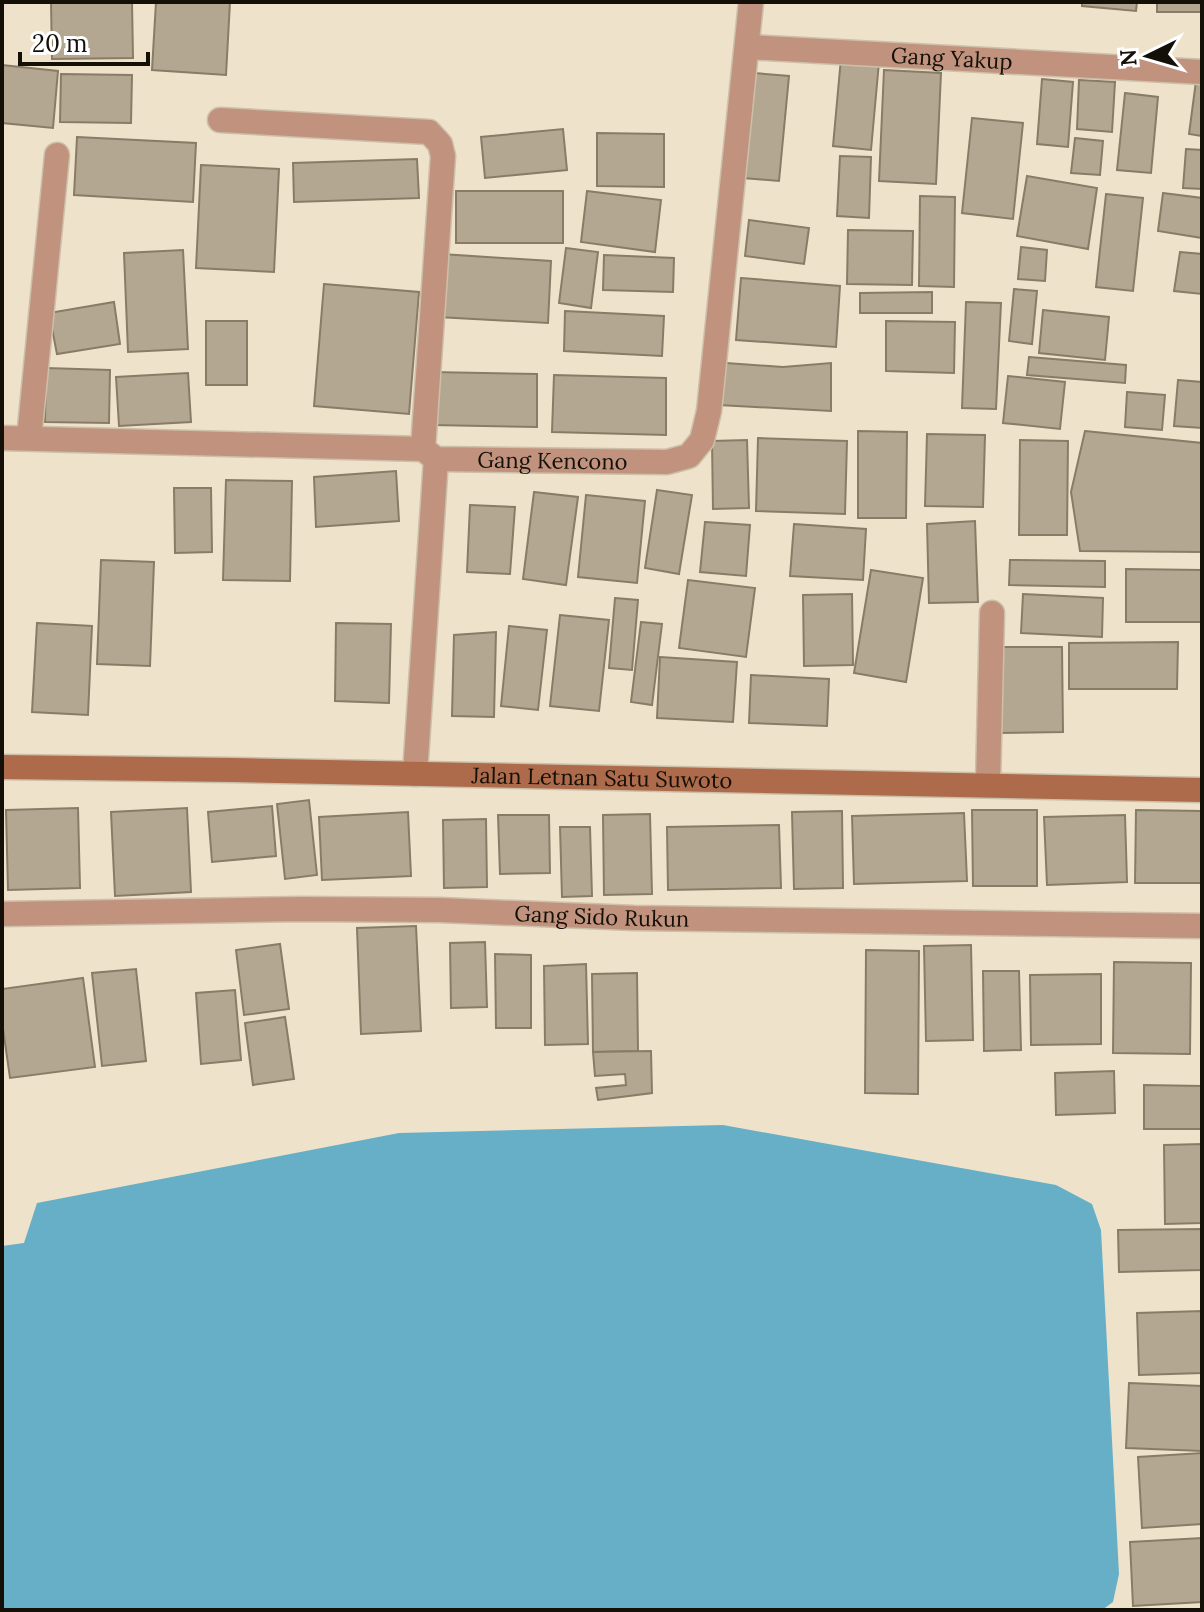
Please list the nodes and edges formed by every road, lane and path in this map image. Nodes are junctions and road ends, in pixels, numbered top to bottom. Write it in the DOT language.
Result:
graph roads {
  1 [pos="751,2"];
  2 [pos="748,47"];
  3 [pos="1202,72"];
  4 [pos="220,120"];
  5 [pos="57,155"];
  6 [pos="2,438"];
  7 [pos="29,438"];
  8 [pos="429,454"];
  9 [pos="992,613"];
  10 [pos="2,767"];
  11 [pos="415,774"];
  12 [pos="988,784"];
  13 [pos="1202,790"];
  14 [pos="2,914"];
  15 [pos="1202,926"];
  1 -- 2 [label="street"];
  2 -- 3 [label="street, Gang Yakup"];
  2 -- 8 [label="street, Gang Kencono"];
  4 -- 8 [label="street"];
  5 -- 7 [label="street"];
  6 -- 7 [label="street, Gang Kencono"];
  7 -- 8 [label="street, Gang Kencono"];
  8 -- 11 [label="street"];
  9 -- 12 [label="street"];
  10 -- 11 [label="main road, Jalan Letnan Satu Suwoto"];
  11 -- 12 [label="main road, Jalan Letnan Satu Suwoto"];
  12 -- 13 [label="main road, Jalan Letnan Satu Suwoto"];
  14 -- 15 [label="street, Gang Sido Rukun"];
}
